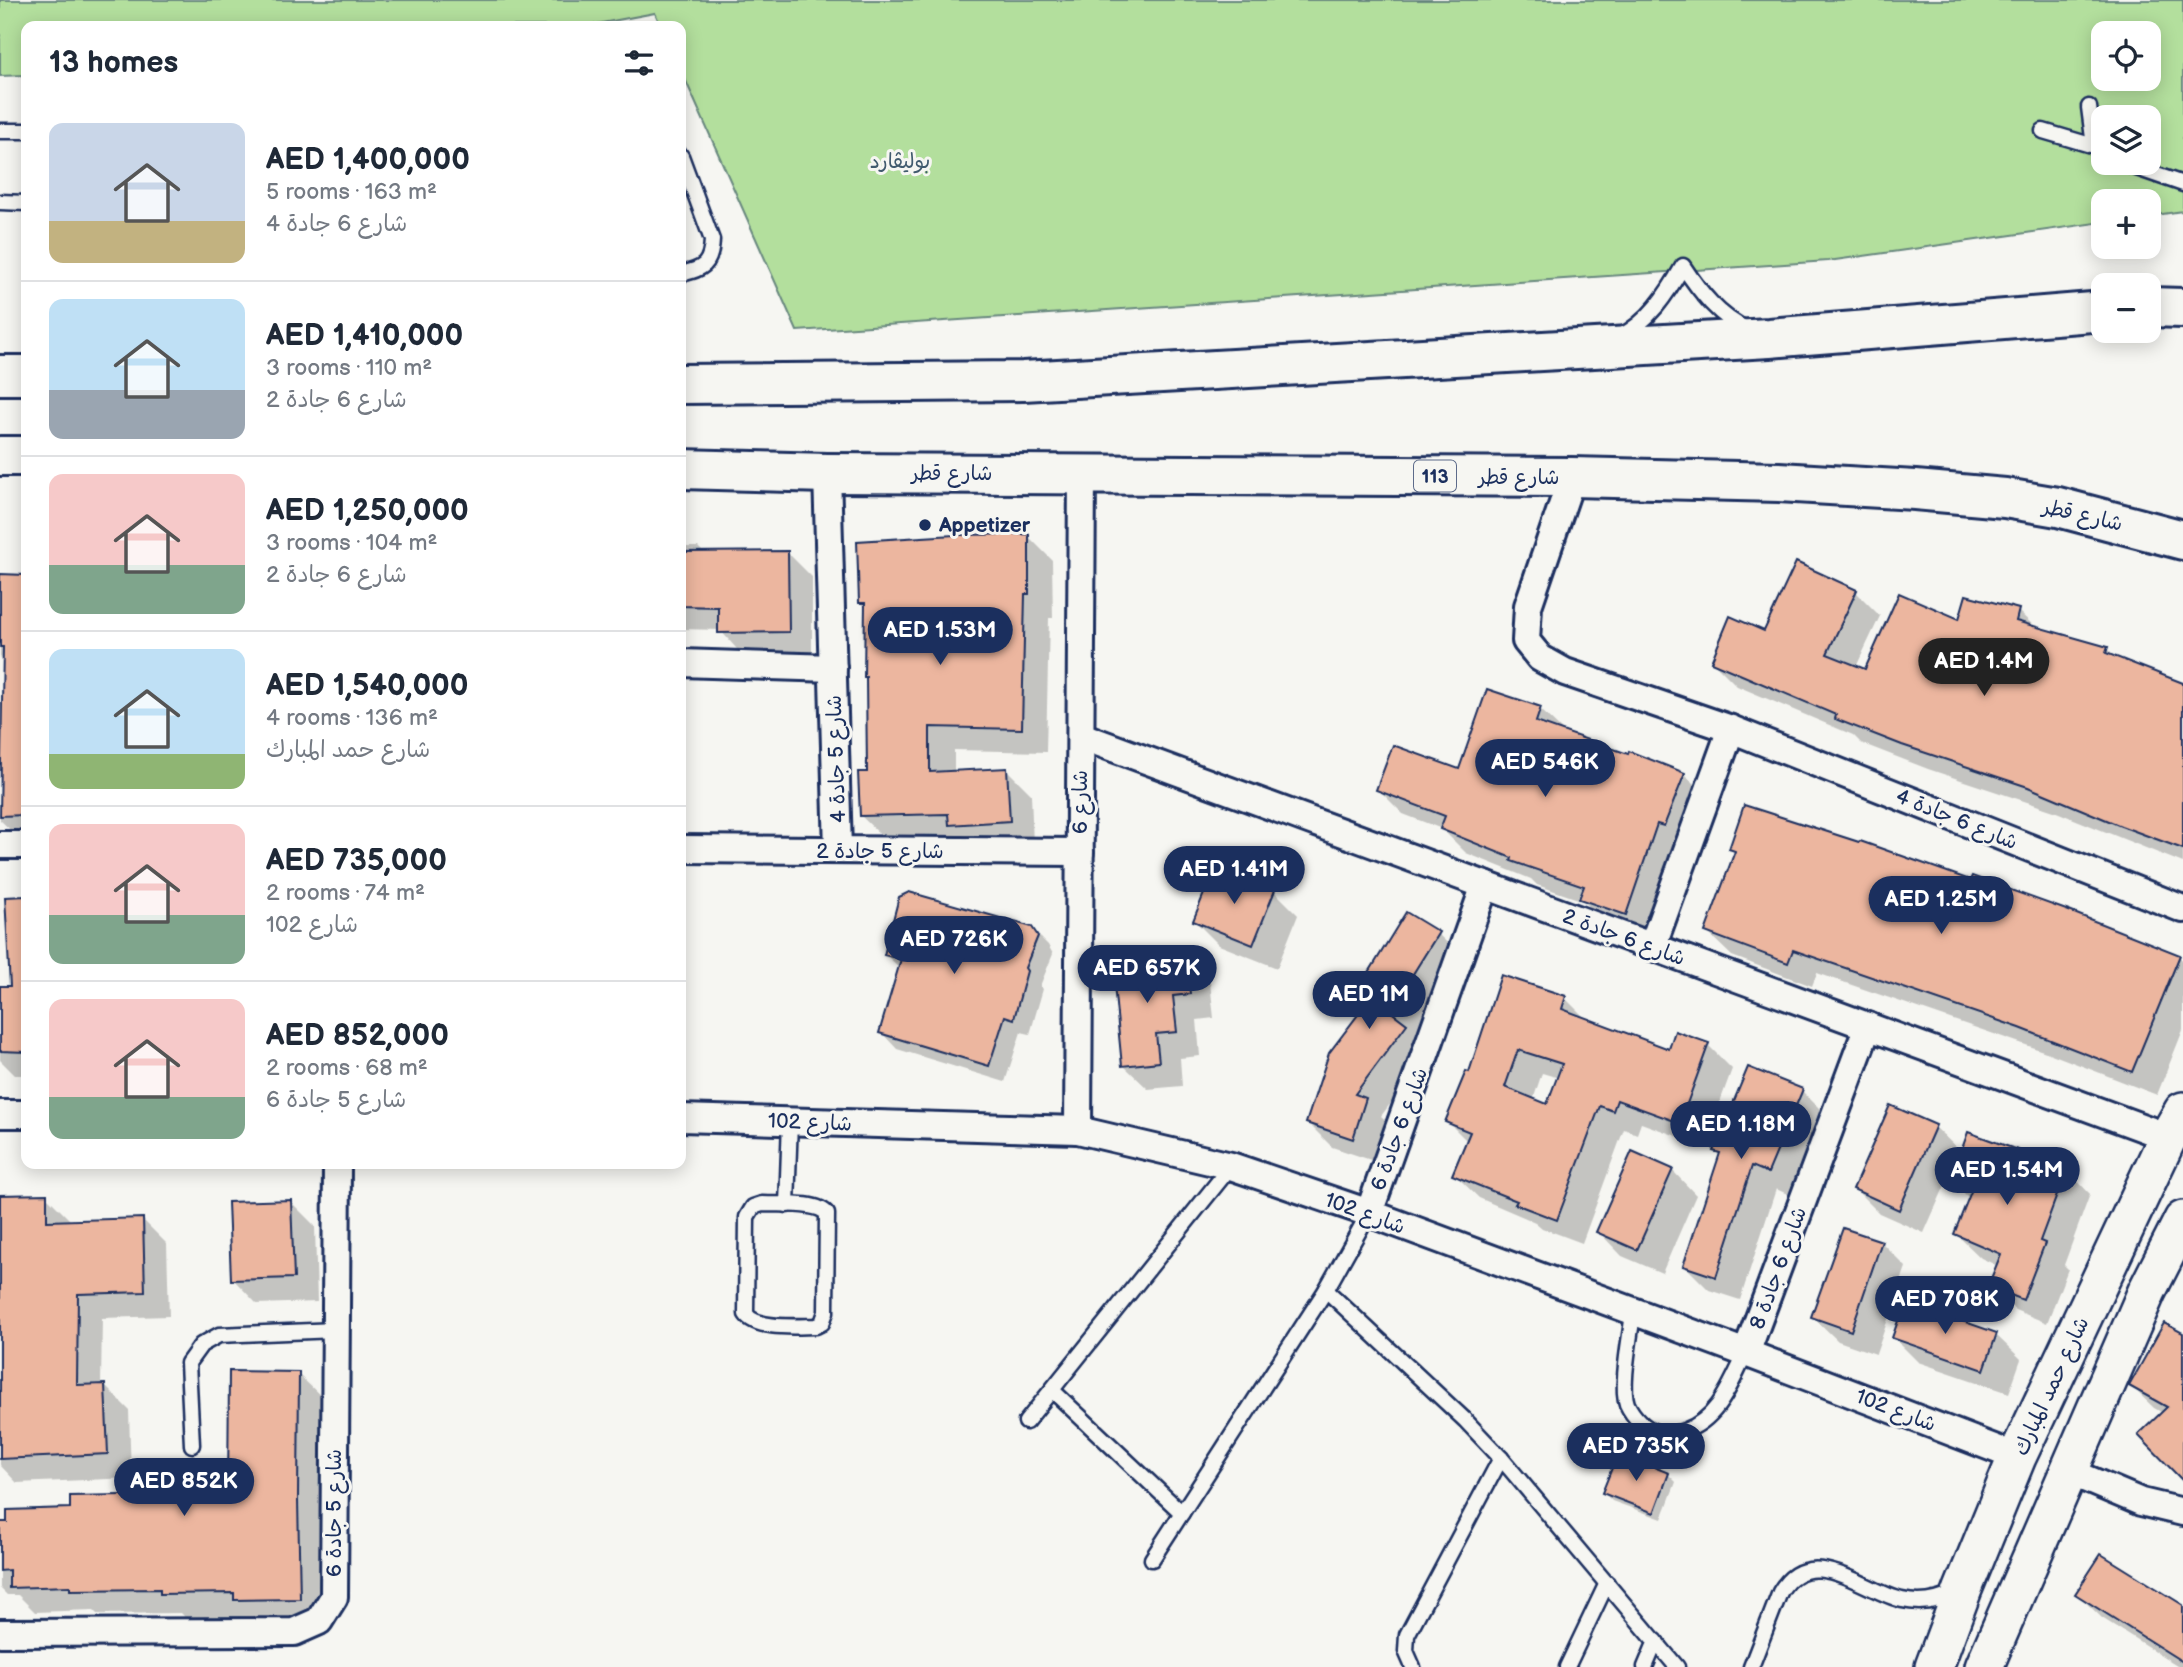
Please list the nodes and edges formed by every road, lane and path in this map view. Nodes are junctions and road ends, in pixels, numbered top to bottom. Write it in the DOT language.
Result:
graph roads {
  1 [pos="2089,107"];
  2 [pos="2091,115"];
  3 [pos="0,131"];
  4 [pos="21,131"];
  5 [pos="2043,131"];
  6 [pos="2091,146"];
  7 [pos="686,170"];
  8 [pos="2157,175"];
  9 [pos="2183,184"];
  10 [pos="0,202"];
  11 [pos="21,203"];
  12 [pos="686,273"];
  13 [pos="2091,312"];
  14 [pos="1769,338"];
  15 [pos="1600,348"];
  16 [pos="0,374"];
  17 [pos="21,375"];
  18 [pos="686,384"];
  19 [pos="686,469"];
  20 [pos="827,472"];
  21 [pos="1082,473"];
  22 [pos="1572,477"];
  23 [pos="2168,536"];
  24 [pos="2183,555"];
  25 [pos="686,663"];
  26 [pos="833,668"];
  27 [pos="1731,729"];
  28 [pos="1081,736"];
  29 [pos="0,845"];
  30 [pos="21,845"];
  31 [pos="686,849"];
  32 [pos="838,850"];
  33 [pos="1080,852"];
  34 [pos="1485,886"];
  35 [pos="2183,909"];
  36 [pos="1652,947"];
  37 [pos="1868,1027"];
  38 [pos="0,1114"];
  39 [pos="21,1114"];
  40 [pos="686,1118"];
  41 [pos="790,1121"];
  42 [pos="2176,1124"];
  43 [pos="1078,1130"];
  44 [pos="1231,1166"];
  45 [pos="337,1169"];
  46 [pos="788,1205"];
  47 [pos="1369,1213"];
  48 [pos="2183,1220"];
  49 [pos="1326,1290"];
  50 [pos="1633,1312"];
  51 [pos="336,1330"];
  52 [pos="1746,1353"];
  53 [pos="1052,1390"];
  54 [pos="1026,1422"];
  55 [pos="192,1445"];
  56 [pos="2017,1457"];
  57 [pos="1501,1458"];
  58 [pos="2068,1471"];
  59 [pos="2183,1512"];
  60 [pos="1182,1513"];
  61 [pos="1152,1559"];
  62 [pos="1606,1583"];
  63 [pos="1963,1589"];
  64 [pos="0,1633"];
  65 [pos="1656,1641"];
  66 [pos="1413,1667"];
  67 [pos="1567,1667"];
  68 [pos="1645,1667"];
  69 [pos="1677,1667"];
  70 [pos="1751,1667"];
  71 [pos="1934,1667"];
  72 [pos="1984,1667"];
  1 -- 2 [label="lane"];
  3 -- 4 [label="lane"];
  5 -- 6 [label="lane"];
  7 -- 12 [label="lane"];
  8 -- 9 [label="lane"];
  10 -- 11 [label="lane"];
  13 -- 14 [label="main road"];
  14 -- 15 [label="main road"];
  14 -- 15 [label="lane"];
  15 -- 18 [label="main road"];
  16 -- 17 [label="main road"];
  19 -- 20 [label="main road, شارع قطر / 113"];
  20 -- 21 [label="main road, شارع قطر / 113"];
  20 -- 26 [label="street, شارع 5 جادة 4"];
  21 -- 22 [label="main road, شارع قطر / 113"];
  21 -- 28 [label="street, شارع 6"];
  22 -- 23 [label="main road, شارع قطر / 113"];
  22 -- 27 [label="street, شارع 6 جادة 4"];
  23 -- 24 [label="main road"];
  25 -- 26 [label="street, شارع 5 جادة 4"];
  26 -- 32 [label="street, شارع 5 جادة 4"];
  27 -- 35 [label="street, شارع 6 جادة 4"];
  27 -- 36 [label="street"];
  28 -- 33 [label="street, شارع 6"];
  28 -- 34 [label="street, شارع 6 جادة 2"];
  29 -- 30 [label="street"];
  31 -- 32 [label="street, شارع 5 جادة 2"];
  32 -- 33 [label="street, شارع 5 جادة 2"];
  33 -- 43 [label="street, شارع 6"];
  34 -- 36 [label="street, شارع 6 جادة 2"];
  34 -- 47 [label="street, شارع 6 جادة 6"];
  36 -- 37 [label="street, شارع 6 جادة 2"];
  37 -- 42 [label="street, شارع 6 جادة 2"];
  37 -- 52 [label="street, شارع 6 جادة 8"];
  38 -- 39 [label="street"];
  40 -- 41 [label="street, شارع 102"];
  41 -- 43 [label="street, شارع 102"];
  41 -- 46 [label="lane"];
  42 -- 56 [label="main road, شارع حمد المبارك"];
  43 -- 44 [label="street, شارع 102"];
  44 -- 47 [label="street, شارع 102"];
  44 -- 53 [label="lane"];
  45 -- 51 [label="street, شارع 5 جادة 6"];
  46 -- 46 [label="lane"];
  47 -- 49 [label="lane"];
  47 -- 50 [label="street, شارع 102"];
  48 -- 58 [label="main road"];
  49 -- 57 [label="lane"];
  49 -- 60 [label="lane"];
  50 -- 52 [label="street, شارع 102"];
  50 -- 52 [label="lane"];
  51 -- 55 [label="lane"];
  51 -- 64 [label="street, شارع 5 جادة 6"];
  52 -- 56 [label="street, شارع 102"];
  53 -- 54 [label="lane"];
  53 -- 60 [label="lane"];
  56 -- 63 [label="main road, شارع حمد المبارك"];
  57 -- 62 [label="lane"];
  57 -- 66 [label="lane"];
  58 -- 59 [label="street"];
  58 -- 72 [label="main road"];
  60 -- 61 [label="lane"];
  62 -- 65 [label="lane"];
  62 -- 67 [label="lane"];
  63 -- 70 [label="lane"];
  63 -- 71 [label="main road, شارع حمد المبارك"];
  65 -- 68 [label="lane"];
  65 -- 69 [label="lane"];
}
